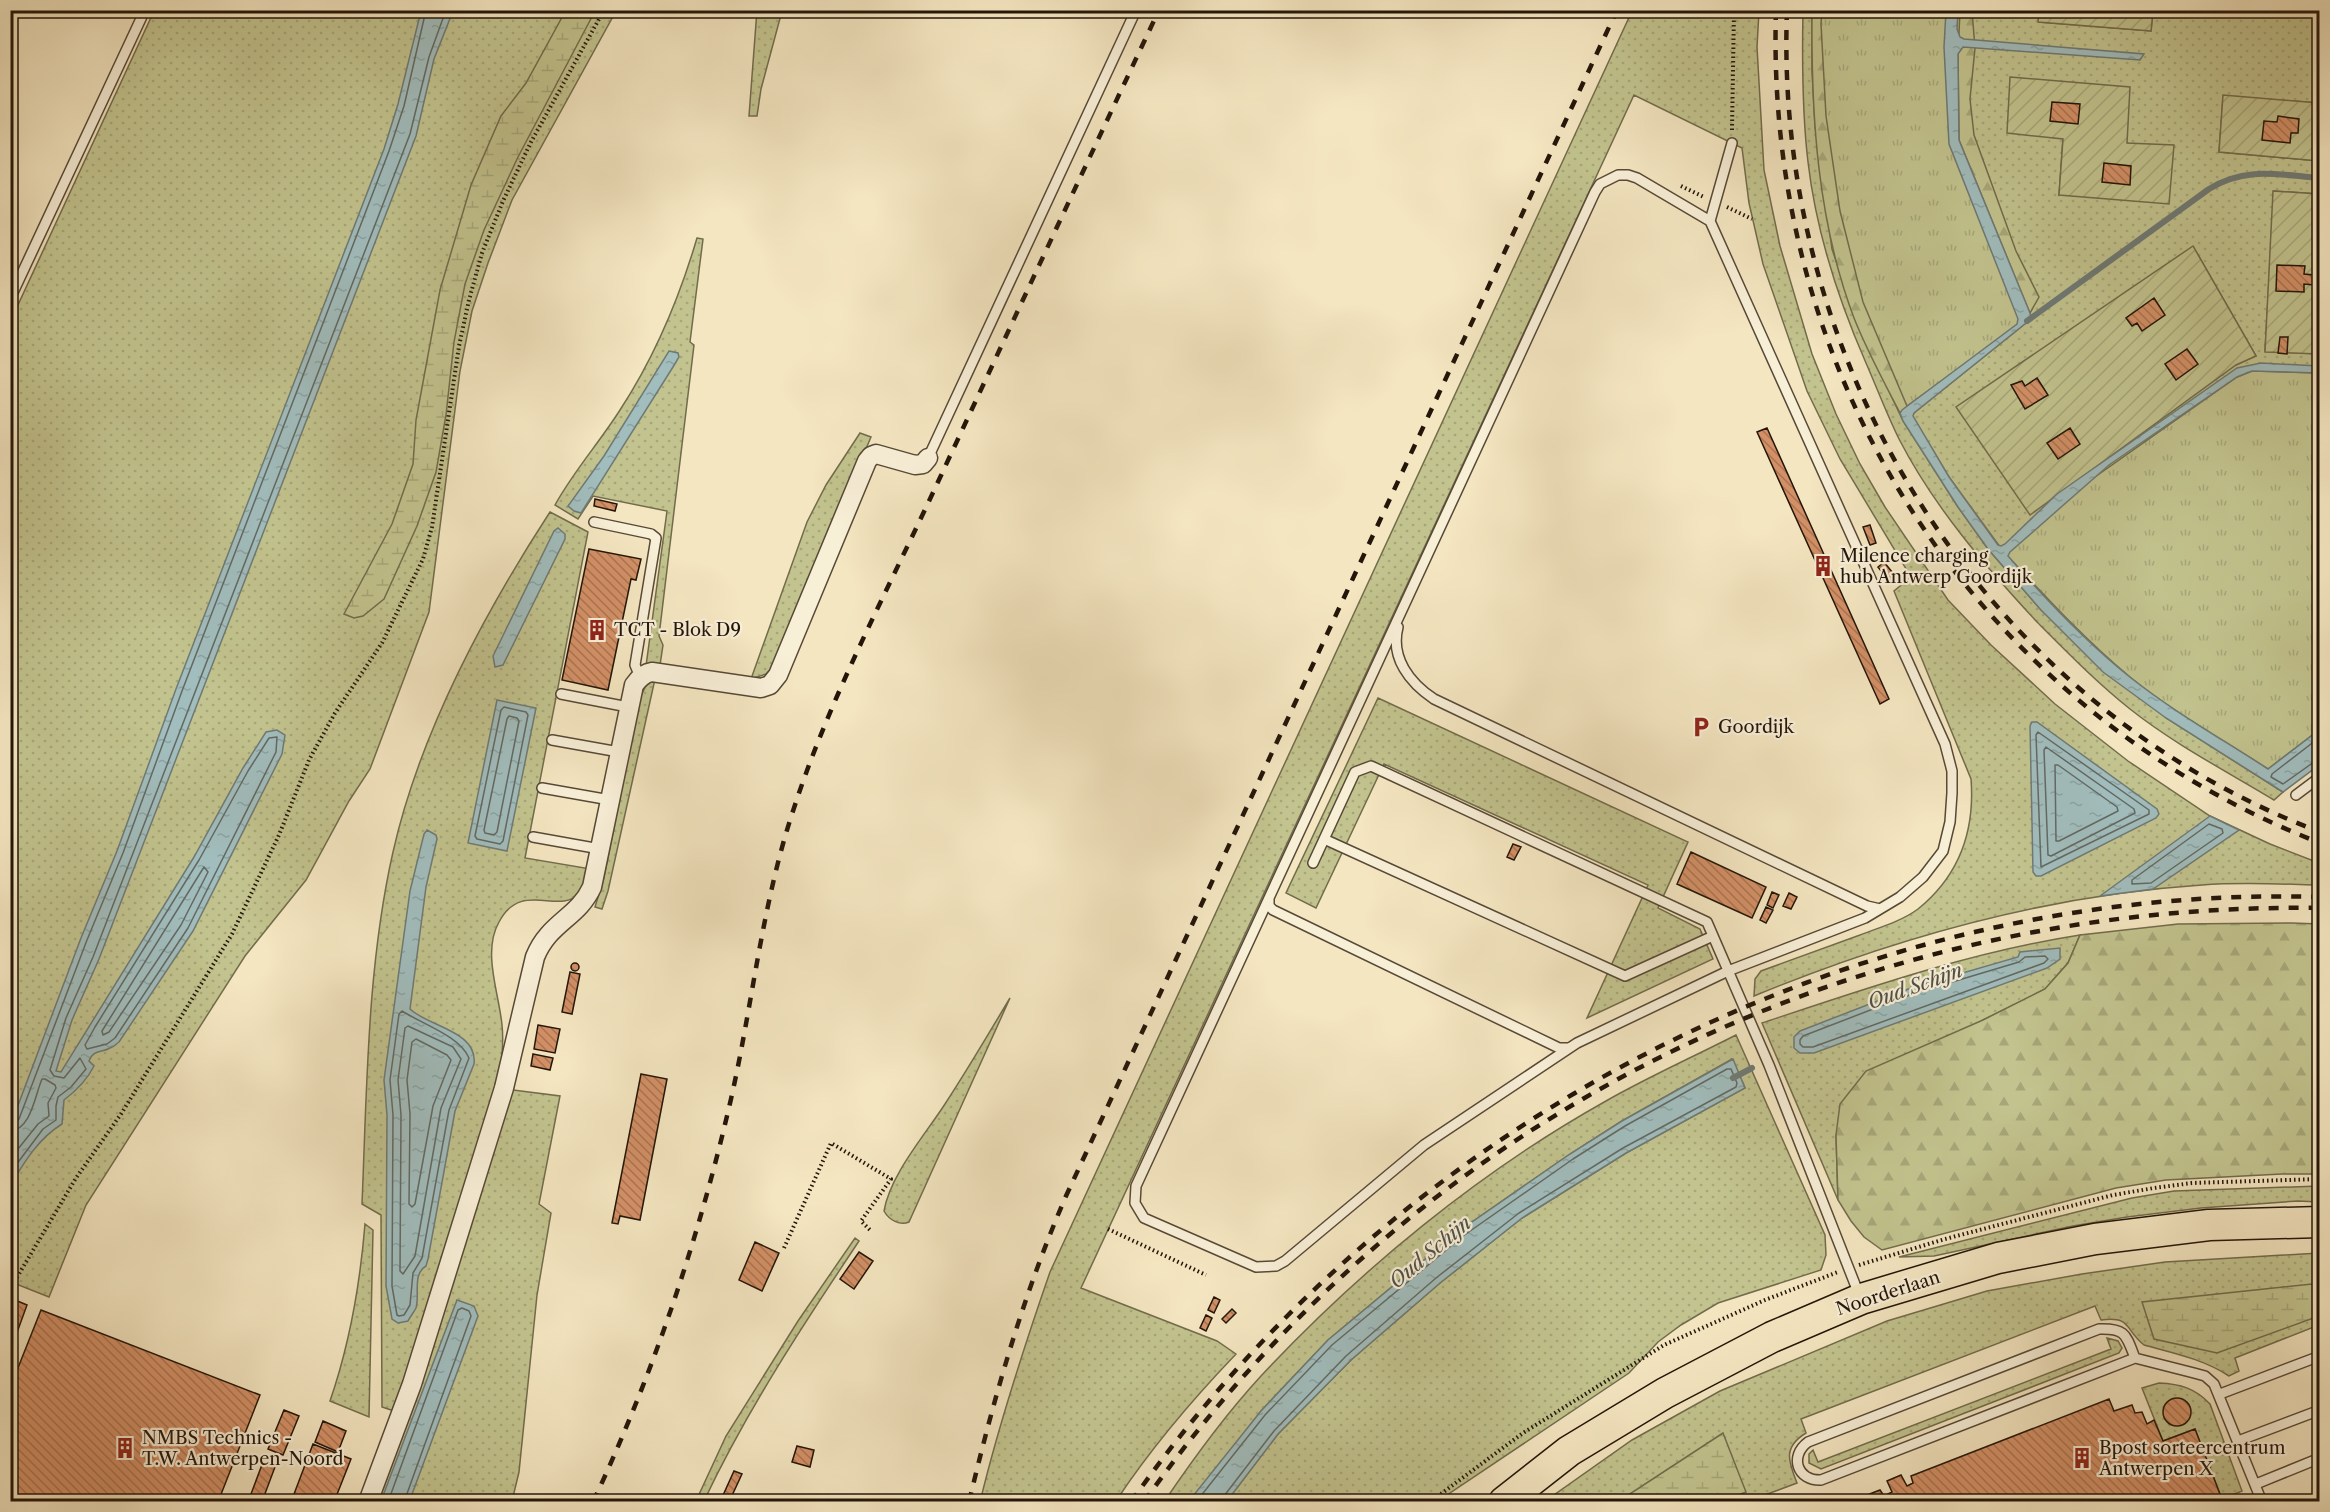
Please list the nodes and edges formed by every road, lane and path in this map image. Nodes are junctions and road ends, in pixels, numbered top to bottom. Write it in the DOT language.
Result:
graph roads {
  1 [pos="145,10"];
  2 [pos="604,10"];
  3 [pos="1136,10"];
  4 [pos="1734,10"];
  5 [pos="1732,143"];
  6 [pos="1673,182"];
  7 [pos="1716,202"];
  8 [pos="1752,219"];
  9 [pos="1710,222"];
  10 [pos="10,299"];
  11 [pos="928,458"];
  12 [pos="594,522"];
  13 [pos="1401,613"];
  14 [pos="640,677"];
  15 [pos="561,694"];
  16 [pos="628,706"];
  17 [pos="552,740"];
  18 [pos="619,752"];
  19 [pos="2319,777"];
  20 [pos="542,788"];
  21 [pos="2296,795"];
  22 [pos="610,800"];
  23 [pos="533,837"];
  24 [pos="1324,838"];
  25 [pos="600,849"];
  26 [pos="1313,862"];
  27 [pos="1269,899"];
  28 [pos="1880,909"];
  29 [pos="1713,936"];
  30 [pos="1728,971"];
  31 [pos="1569,1048"];
  32 [pos="2319,1222"];
  33 [pos="1108,1229"];
  34 [pos="870,1230"];
  35 [pos="784,1248"];
  36 [pos="1206,1275"];
  37 [pos="10,1289"];
  38 [pos="1861,1299"];
  39 [pos="2319,1356"];
  40 [pos="2136,1358"];
  41 [pos="2220,1394"];
  42 [pos="2319,1410"];
  43 [pos="2238,1441"];
  44 [pos="2319,1458"];
  45 [pos="2256,1484"];
  46 [pos="368,1502"];
  47 [pos="1504,1502"];
  48 [pos="2262,1502"];
  1 -- 10 [label="lane"];
  2 -- 37 [label="path"];
  3 -- 11 [label="lane"];
  4 -- 5 [label="path"];
  5 -- 7 [label="lane"];
  6 -- 7 [label="path"];
  7 -- 8 [label="path"];
  7 -- 9 [label="lane"];
  9 -- 13 [label="lane"];
  9 -- 28 [label="lane"];
  11 -- 14 [label="street"];
  12 -- 14 [label="lane"];
  13 -- 27 [label="lane"];
  13 -- 28 [label="lane"];
  14 -- 16 [label="street"];
  15 -- 16 [label="lane"];
  16 -- 18 [label="street"];
  17 -- 18 [label="lane"];
  18 -- 22 [label="street"];
  19 -- 21 [label="lane"];
  20 -- 22 [label="lane"];
  22 -- 25 [label="street"];
  23 -- 25 [label="lane"];
  24 -- 26 [label="lane"];
  24 -- 29 [label="lane"];
  24 -- 29 [label="lane"];
  25 -- 46 [label="street"];
  27 -- 31 [label="lane"];
  27 -- 31 [label="lane"];
  28 -- 30 [label="lane"];
  29 -- 30 [label="lane"];
  30 -- 31 [label="lane"];
  30 -- 38 [label="lane"];
  32 -- 38 [label="main road, Noorderlaan"];
  33 -- 36 [label="path"];
  34 -- 35 [label="path"];
  38 -- 47 [label="main road, Noorderlaan"];
  39 -- 41 [label="lane"];
  40 -- 40 [label="lane"];
  40 -- 41 [label="lane"];
  41 -- 43 [label="lane"];
  42 -- 43 [label="lane"];
  43 -- 45 [label="lane"];
  44 -- 45 [label="lane"];
  45 -- 48 [label="lane"];
}
